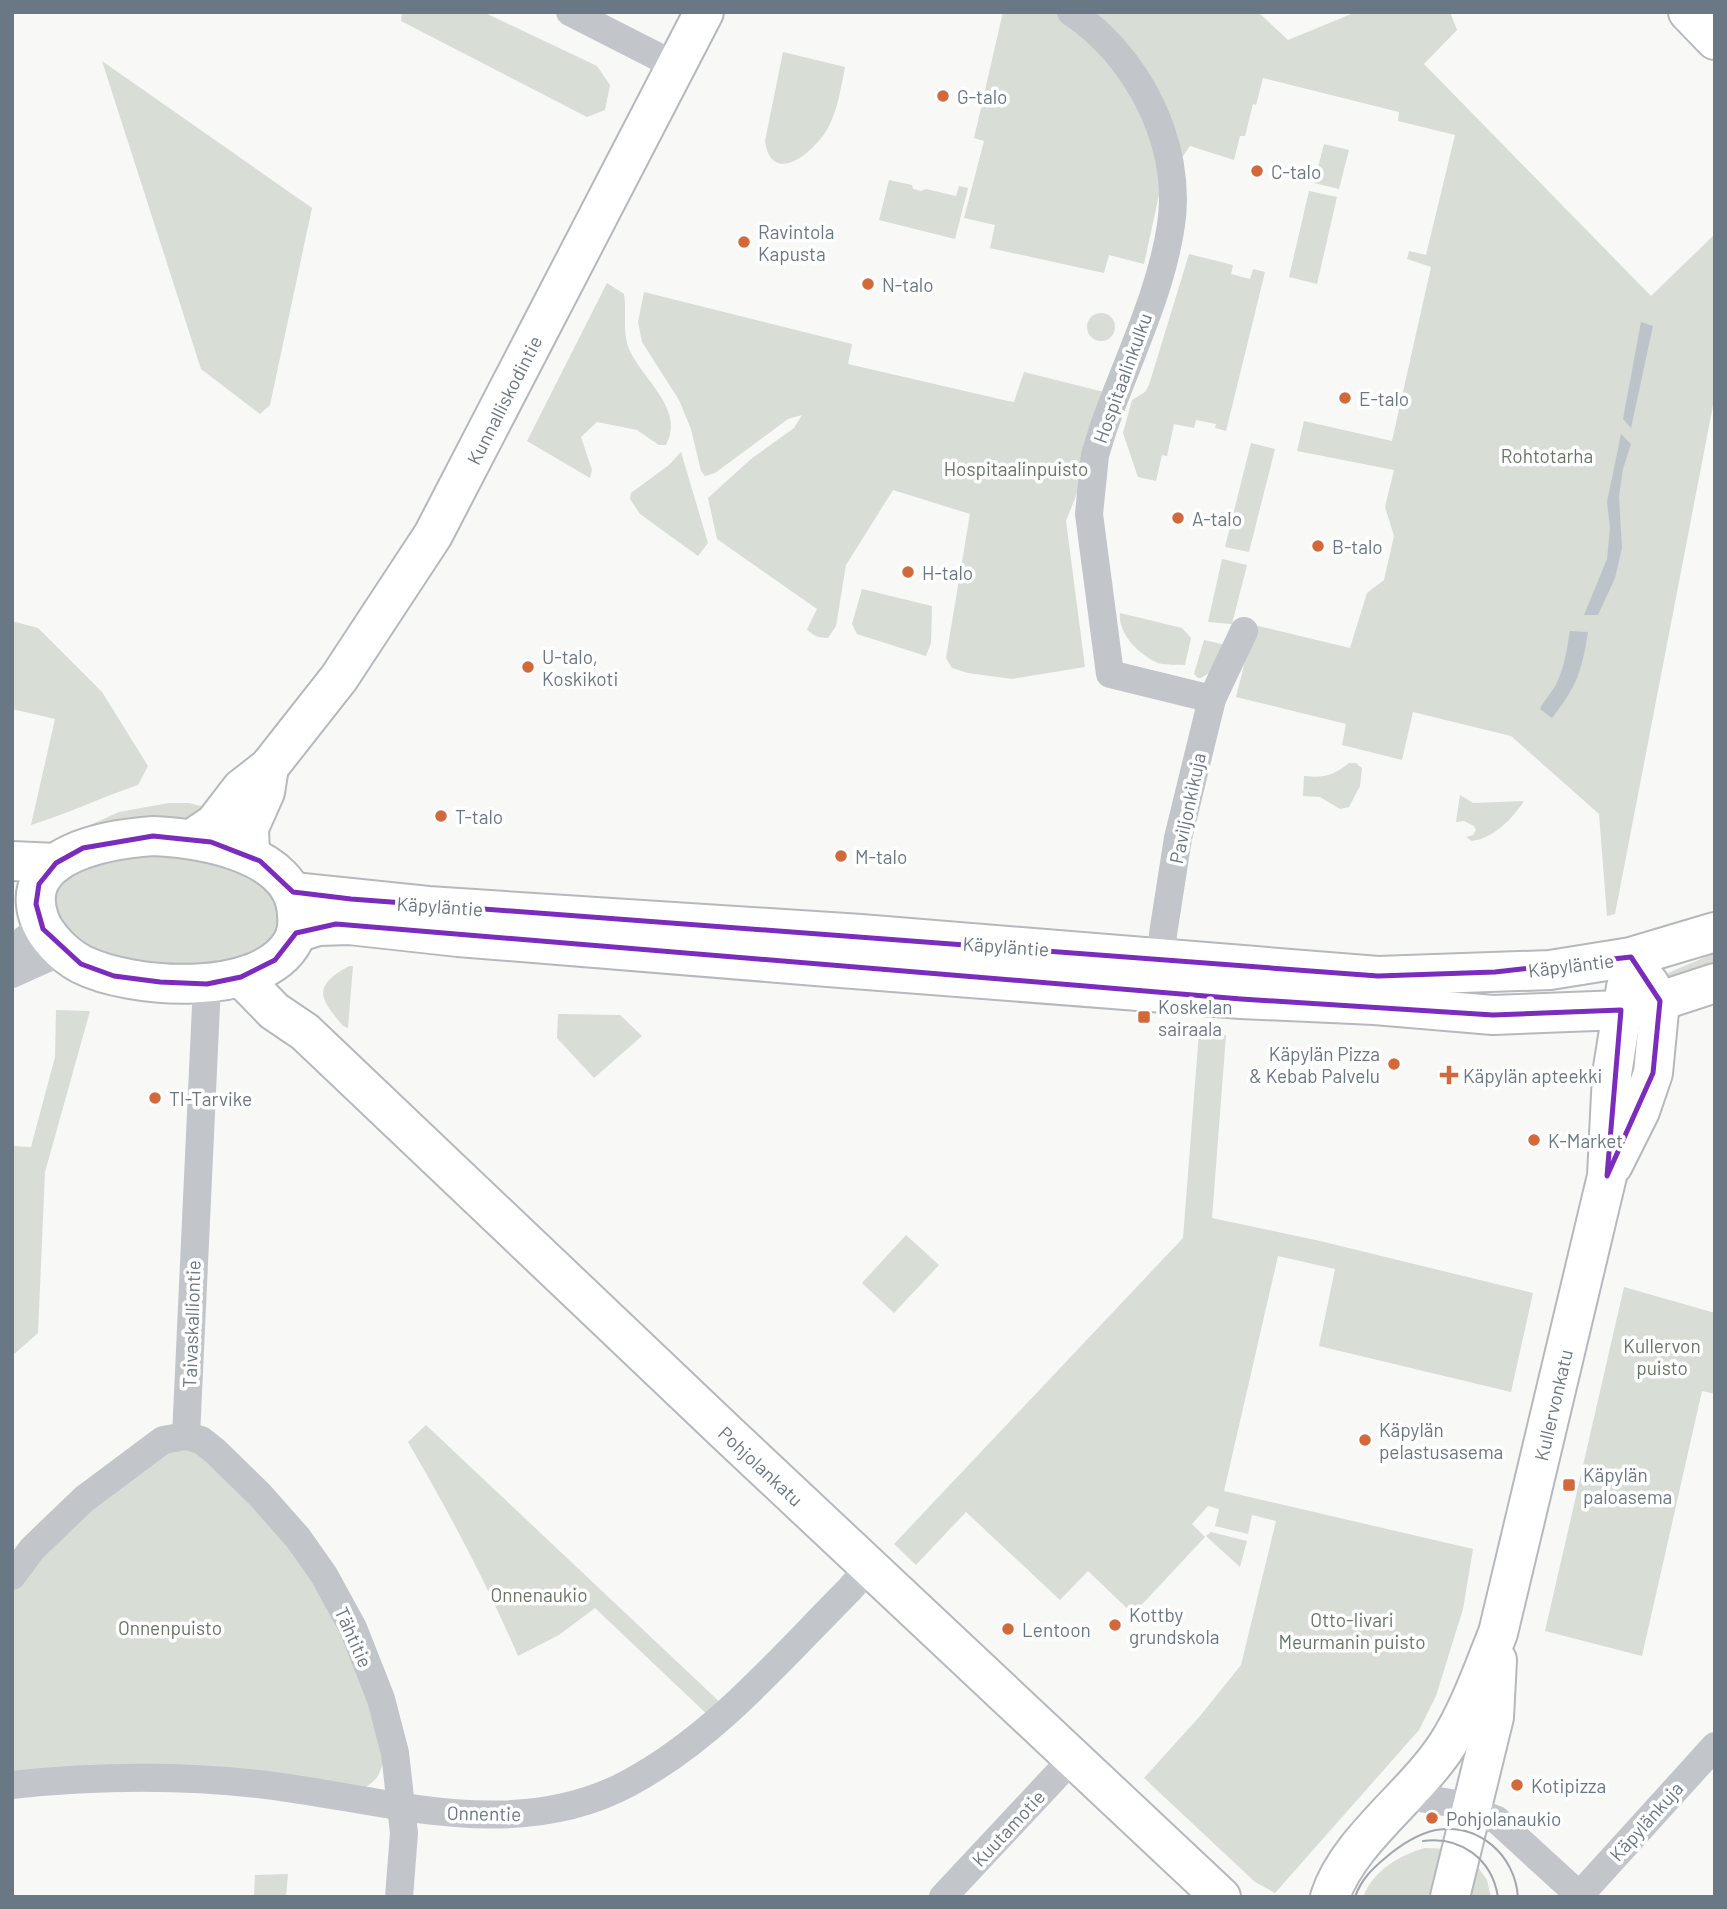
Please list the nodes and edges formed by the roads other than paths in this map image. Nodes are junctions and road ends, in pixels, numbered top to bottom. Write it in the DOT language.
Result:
graph roads {
  1 [pos="570,12"];
  2 [pos="704,12"];
  3 [pos="1071,12"];
  4 [pos="1688,12"];
  5 [pos="1715,40"];
  6 [pos="676,66"];
  7 [pos="1244,631"];
  8 [pos="1212,699"];
  9 [pos="269,767"];
  10 [pos="193,838"];
  11 [pos="250,856"];
  12 [pos="12,861"];
  13 [pos="55,863"];
  14 [pos="293,892"];
  15 [pos="30,906"];
  16 [pos="1715,932"];
  17 [pos="288,944"];
  18 [pos="12,949"];
  19 [pos="63,951"];
  20 [pos="1631,957"];
  21 [pos="12,974"];
  22 [pos="1160,975"];
  23 [pos="224,980"];
  24 [pos="1715,983"];
  25 [pos="1660,1001"];
  26 [pos="1621,1010"];
  27 [pos="304,1032"];
  28 [pos="1607,1176"];
  29 [pos="186,1436"];
  30 [pos="869,1567"];
  31 [pos="12,1576"];
  32 [pos="1498,1633"];
  33 [pos="1715,1746"];
  34 [pos="1072,1759"];
  35 [pos="12,1785"];
  36 [pos="1407,1796"];
  37 [pos="401,1807"];
  38 [pos="1473,1810"];
  39 [pos="1578,1896"];
  40 [pos="399,1897"];
  41 [pos="943,1897"];
  42 [pos="1221,1897"];
  43 [pos="1330,1897"];
  44 [pos="1450,1897"];
  1 -- 6 [label="street"];
  2 -- 6 [label="main road, Kunnalliskodintie"];
  3 -- 8 [label="street, Hospitaalinkulku"];
  4 -- 5 [label="main road"];
  6 -- 9 [label="main road, Kunnalliskodintie"];
  7 -- 8 [label="street, Paviljonkikuja"];
  8 -- 22 [label="street, Paviljonkikuja"];
  9 -- 10 [label="main road, Kunnalliskodintie"];
  9 -- 11 [label="main road, Kunnalliskodintie"];
  10 -- 11 [label="main road"];
  10 -- 13 [label="main road"];
  11 -- 14 [label="main road"];
  12 -- 13 [label="main road"];
  13 -- 15 [label="main road"];
  14 -- 17 [label="main road"];
  14 -- 22 [label="main road, Käpyläntie"];
  15 -- 18 [label="street"];
  15 -- 19 [label="main road"];
  16 -- 20 [label="main road, Käpyläntie"];
  17 -- 22 [label="main road, Käpyläntie"];
  17 -- 23 [label="main road"];
  17 -- 27 [label="main road, Pohjolankatu"];
  19 -- 21 [label="street"];
  19 -- 23 [label="main road"];
  20 -- 22 [label="main road, Käpyläntie"];
  20 -- 25 [label="main road"];
  20 -- 26 [label="main road, Kullervonkatu"];
  22 -- 26 [label="main road, Käpyläntie"];
  23 -- 27 [label="main road, Pohjolankatu"];
  23 -- 29 [label="street, Taivaskalliontie"];
  24 -- 25 [label="main road, Käpyläntie"];
  25 -- 26 [label="main road, Käpyläntie"];
  25 -- 28 [label="main road, Kullervonkatu"];
  26 -- 28 [label="main road, Kullervonkatu"];
  27 -- 30 [label="main road, Pohjolankatu"];
  28 -- 32 [label="main road, Kullervonkatu"];
  29 -- 31 [label="street"];
  29 -- 37 [label="street, Tähtitie"];
  30 -- 34 [label="main road, Pohjolankatu"];
  30 -- 37 [label="street, Onnentie"];
  32 -- 36 [label="main road, Kullervonkatu"];
  32 -- 38 [label="main road, Kullervonkatu"];
  33 -- 39 [label="street, Käpylänkuja"];
  34 -- 41 [label="street, Kuutamotie"];
  34 -- 42 [label="main road, Pohjolankatu"];
  35 -- 37 [label="street, Onnentie"];
  36 -- 38 [label="street"];
  36 -- 43 [label="main road, Kullervonkatu"];
  37 -- 40 [label="street, Tähtitie"];
  38 -- 39 [label="street"];
  38 -- 44 [label="main road, Kullervonkatu"];
}
